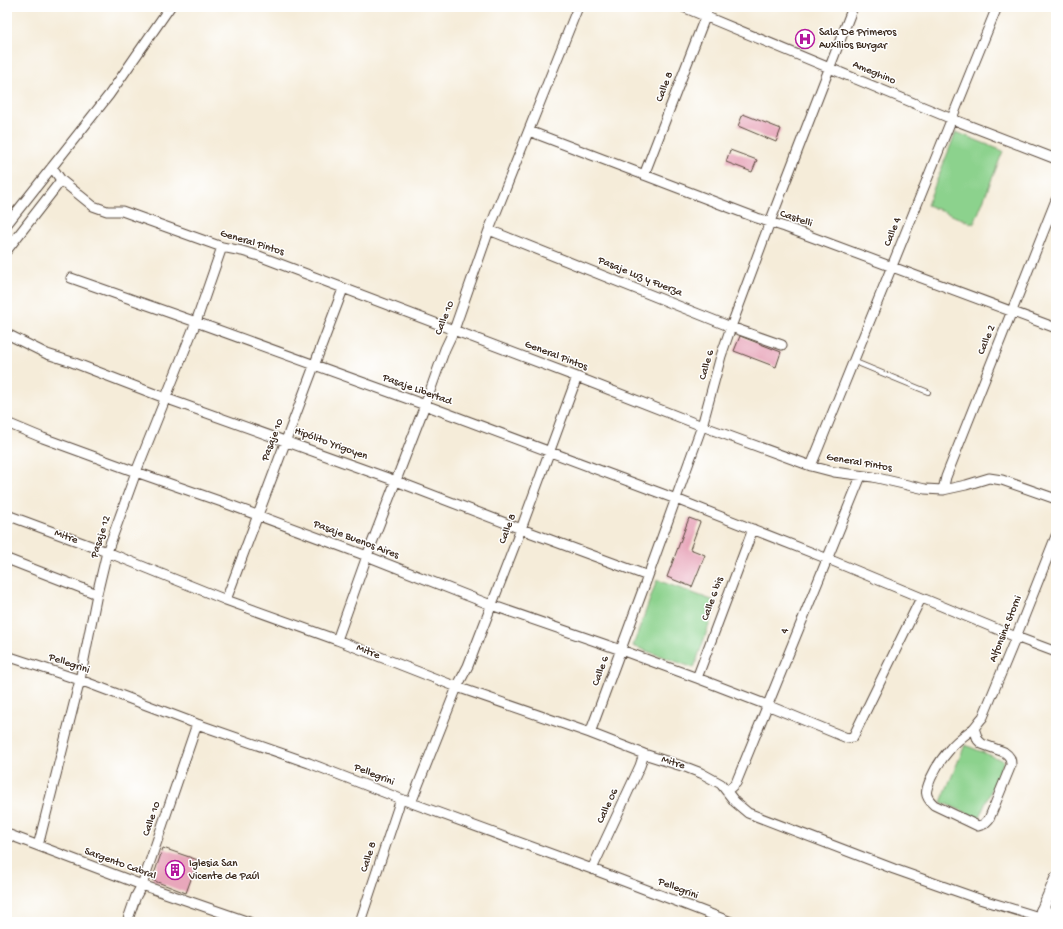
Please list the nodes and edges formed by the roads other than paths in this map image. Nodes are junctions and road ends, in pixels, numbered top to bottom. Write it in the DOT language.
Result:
graph roads {
  1 [pos="170,7"];
  2 [pos="578,7"];
  3 [pos="683,7"];
  4 [pos="709,7"];
  5 [pos="853,7"];
  6 [pos="997,7"];
  7 [pos="705,16"];
  8 [pos="829,68"];
  9 [pos="952,119"];
  10 [pos="529,131"];
  11 [pos="1056,159"];
  12 [pos="52,167"];
  13 [pos="644,175"];
  14 [pos="60,180"];
  15 [pos="1056,200"];
  16 [pos="770,222"];
  17 [pos="7,224"];
  18 [pos="489,230"];
  19 [pos="222,247"];
  20 [pos="7,250"];
  21 [pos="892,267"];
  22 [pos="71,278"];
  23 [pos="343,288"];
  24 [pos="1012,312"];
  25 [pos="196,322"];
  26 [pos="731,326"];
  27 [pos="1056,328"];
  28 [pos="454,330"];
  29 [pos="7,334"];
  30 [pos="782,344"];
  31 [pos="853,361"];
  32 [pos="314,365"];
  33 [pos="577,377"];
  34 [pos="928,392"];
  35 [pos="165,398"];
  36 [pos="425,405"];
  37 [pos="7,423"];
  38 [pos="702,426"];
  39 [pos="286,440"];
  40 [pos="550,452"];
  41 [pos="811,466"];
  42 [pos="136,472"];
  43 [pos="861,476"];
  44 [pos="396,481"];
  45 [pos="943,490"];
  46 [pos="676,499"];
  47 [pos="1056,499"];
  48 [pos="7,515"];
  49 [pos="257,516"];
  50 [pos="521,529"];
  51 [pos="752,529"];
  52 [pos="1056,536"];
  53 [pos="107,552"];
  54 [pos="367,556"];
  55 [pos="7,559"];
  56 [pos="828,559"];
  57 [pos="648,576"];
  58 [pos="97,594"];
  59 [pos="921,598"];
  60 [pos="226,600"];
  61 [pos="491,605"];
  62 [pos="1016,637"];
  63 [pos="337,640"];
  64 [pos="621,650"];
  65 [pos="1056,652"];
  66 [pos="7,656"];
  67 [pos="697,678"];
  68 [pos="80,680"];
  69 [pos="457,687"];
  70 [pos="767,705"];
  71 [pos="197,724"];
  72 [pos="974,728"];
  73 [pos="590,733"];
  74 [pos="644,754"];
  75 [pos="727,791"];
  76 [pos="401,799"];
  77 [pos="411,803"];
  78 [pos="7,834"];
  79 [pos="38,846"];
  80 [pos="592,869"];
  81 [pos="1056,878"];
  82 [pos="142,885"];
  83 [pos="1039,917"];
  84 [pos="1055,917"];
  85 [pos="127,922"];
  86 [pos="249,922"];
  87 [pos="360,922"];
  88 [pos="731,922"];
  1 -- 12 [label="street"];
  2 -- 10 [label="street, Calle 10"];
  3 -- 7 [label="street, Ameghino"];
  4 -- 7 [label="street, Calle 8"];
  5 -- 8 [label="street, Calle 6"];
  6 -- 9 [label="street, Calle 4"];
  7 -- 8 [label="street, Ameghino"];
  7 -- 13 [label="street, Calle 8"];
  8 -- 9 [label="street, Ameghino"];
  8 -- 16 [label="street, Calle 6"];
  9 -- 11 [label="street, Ameghino"];
  9 -- 21 [label="street, Calle 4"];
  10 -- 13 [label="street, Castelli"];
  10 -- 18 [label="street, Calle 10"];
  12 -- 14 [label="street"];
  12 -- 17 [label="street"];
  13 -- 16 [label="street, Castelli"];
  14 -- 19 [label="street, General Pintos"];
  14 -- 20 [label="street"];
  15 -- 24 [label="street, Calle 2"];
  16 -- 21 [label="street, Castelli"];
  16 -- 26 [label="street, Calle 6"];
  18 -- 26 [label="street, Pasaje Luz y Fuerza"];
  18 -- 28 [label="street, Calle 10"];
  19 -- 23 [label="street, General Pintos"];
  19 -- 25 [label="street, Pasaje 12"];
  21 -- 24 [label="street, Castelli"];
  21 -- 31 [label="street, Calle 4"];
  22 -- 25 [label="street, Pasaje Libertad"];
  23 -- 28 [label="street, General Pintos"];
  23 -- 32 [label="street, Pasaje 10"];
  24 -- 27 [label="street, Castelli"];
  24 -- 45 [label="street, Calle 2"];
  25 -- 32 [label="street, Pasaje Libertad"];
  25 -- 35 [label="street, Pasaje 12"];
  26 -- 30 [label="street, Pasaje Luz y Fuerza"];
  26 -- 38 [label="street, Calle 6"];
  28 -- 33 [label="street, General Pintos"];
  28 -- 36 [label="street, Calle 10"];
  29 -- 35 [label="street, Hipólito Yrigoyen"];
  31 -- 34 [label="lane"];
  31 -- 41 [label="street, Calle 4"];
  32 -- 36 [label="street, Pasaje Libertad"];
  32 -- 39 [label="street, Pasaje 10"];
  33 -- 38 [label="street, General Pintos"];
  33 -- 40 [label="street, Calle 8"];
  35 -- 39 [label="street, Hipólito Yrigoyen"];
  35 -- 42 [label="street, Pasaje 12"];
  36 -- 40 [label="street, Pasaje Libertad"];
  36 -- 44 [label="street, Calle 10"];
  37 -- 42 [label="street, Pasaje Buenos Aires"];
  38 -- 41 [label="street, General Pintos"];
  38 -- 46 [label="street, Calle 6"];
  39 -- 44 [label="street, Hipólito Yrigoyen"];
  39 -- 49 [label="street, Pasaje 10"];
  40 -- 46 [label="street, Pasaje Libertad"];
  40 -- 50 [label="street, Calle 8"];
  41 -- 43 [label="street, General Pintos"];
  42 -- 49 [label="street, Pasaje Buenos Aires"];
  42 -- 53 [label="street, Pasaje 12"];
  43 -- 45 [label="street, General Pintos"];
  43 -- 56 [label="street, 4"];
  44 -- 50 [label="street, Hipólito Yrigoyen"];
  44 -- 54 [label="street, Calle 10"];
  45 -- 47 [label="street, General Pintos"];
  46 -- 51 [label="street, Pasaje Libertad"];
  46 -- 57 [label="street, Calle 6"];
  48 -- 53 [label="street, Mitre"];
  49 -- 54 [label="street, Pasaje Buenos Aires"];
  49 -- 60 [label="street, Pasaje 10"];
  50 -- 57 [label="street, Hipólito Yrigoyen"];
  50 -- 61 [label="street, Calle 8"];
  51 -- 56 [label="street, Pasaje Libertad"];
  51 -- 67 [label="street, Calle 6 bis"];
  52 -- 62 [label="street, Alfonsina Storni"];
  53 -- 58 [label="street, Pasaje 12"];
  53 -- 60 [label="street, Mitre"];
  54 -- 61 [label="street, Pasaje Buenos Aires"];
  54 -- 63 [label="street, Calle 10"];
  55 -- 58 [label="street"];
  56 -- 59 [label="street, Pasaje Libertad"];
  56 -- 70 [label="street, 4"];
  57 -- 64 [label="street, Calle 6"];
  58 -- 68 [label="street, Pasaje 12"];
  59 -- 62 [label="street, Pasaje Libertad"];
  59 -- 70 [label="street, Pasaje Buenos Aires"];
  60 -- 63 [label="street, Mitre"];
  61 -- 64 [label="street, Pasaje Buenos Aires"];
  61 -- 69 [label="street, Calle 8"];
  62 -- 65 [label="street, Pasaje Libertad"];
  62 -- 72 [label="street, Alfonsina Storni"];
  63 -- 69 [label="street, Mitre"];
  64 -- 67 [label="street, Pasaje Buenos Aires"];
  64 -- 73 [label="street, Calle 6"];
  66 -- 68 [label="street, Pellegrini"];
  67 -- 70 [label="street, Pasaje Buenos Aires"];
  68 -- 71 [label="street, Pellegrini"];
  68 -- 79 [label="street, Pasaje 12"];
  69 -- 73 [label="street, Mitre"];
  69 -- 77 [label="street, Calle 8"];
  70 -- 75 [label="street, 4"];
  71 -- 76 [label="street, Pellegrini"];
  71 -- 82 [label="street, Calle 10"];
  72 -- 72 [label="street, Alfonsina Storni"];
  73 -- 74 [label="street, Mitre"];
  74 -- 75 [label="street, Mitre"];
  74 -- 80 [label="street, Calle 06"];
  75 -- 83 [label="street, Mitre"];
  76 -- 77 [label="street, Pellegrini"];
  76 -- 87 [label="street, Calle 8"];
  77 -- 80 [label="street, Pellegrini"];
  78 -- 79 [label="street, Sargento Cabral"];
  79 -- 82 [label="street, Sargento Cabral"];
  80 -- 88 [label="street, Pellegrini"];
  81 -- 83 [label="street"];
  82 -- 85 [label="street, Calle 10"];
  82 -- 86 [label="street, Sargento Cabral"];
  83 -- 84 [label="main road"];
}
